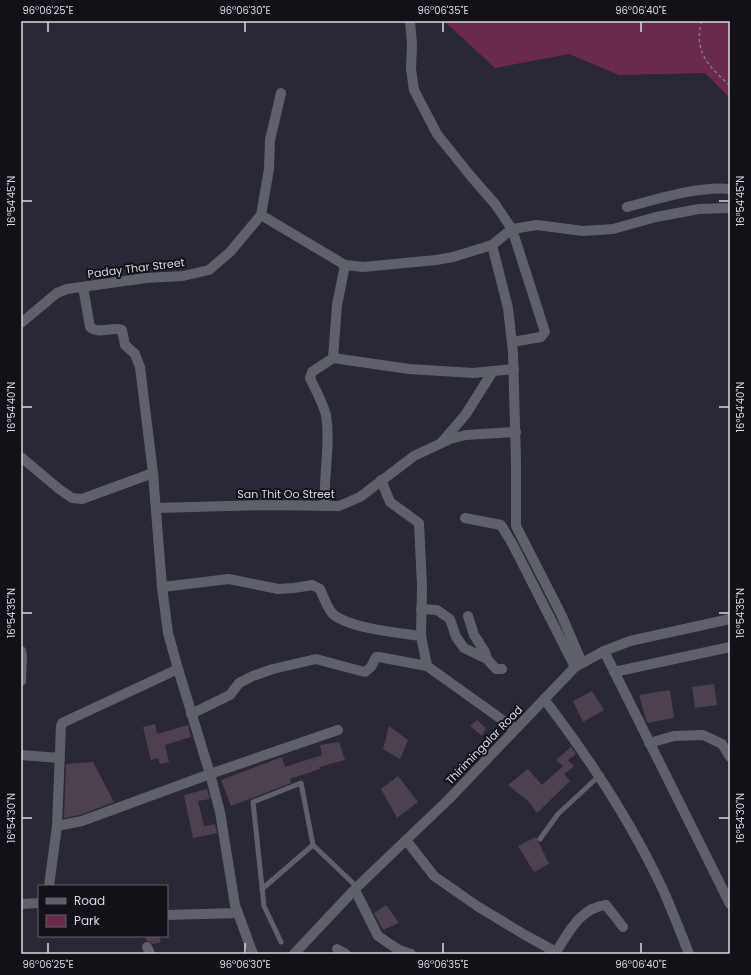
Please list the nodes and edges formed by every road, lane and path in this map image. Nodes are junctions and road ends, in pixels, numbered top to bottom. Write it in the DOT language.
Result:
graph roads {
  1 [pos="410,21"];
  2 [pos="702,21"];
  3 [pos="730,86"];
  4 [pos="281,93"];
  5 [pos="730,189"];
  6 [pos="627,207"];
  7 [pos="730,208"];
  8 [pos="262,215"];
  9 [pos="512,229"];
  10 [pos="492,245"];
  11 [pos="345,265"];
  12 [pos="82,287"];
  13 [pos="21,323"];
  14 [pos="512,342"];
  15 [pos="333,358"];
  16 [pos="514,368"];
  17 [pos="493,371"];
  18 [pos="516,432"];
  19 [pos="440,444"];
  20 [pos="21,457"];
  21 [pos="153,473"];
  22 [pos="381,480"];
  23 [pos="325,506"];
  24 [pos="156,508"];
  25 [pos="465,518"];
  26 [pos="162,587"];
  27 [pos="421,609"];
  28 [pos="468,616"];
  29 [pos="730,619"];
  30 [pos="421,636"];
  31 [pos="730,647"];
  32 [pos="604,651"];
  33 [pos="21,652"];
  34 [pos="487,659"];
  35 [pos="578,665"];
  36 [pos="427,666"];
  37 [pos="178,669"];
  38 [pos="502,669"];
  39 [pos="614,672"];
  40 [pos="21,681"];
  41 [pos="544,699"];
  42 [pos="191,714"];
  43 [pos="515,729"];
  44 [pos="338,730"];
  45 [pos="649,743"];
  46 [pos="21,755"];
  47 [pos="730,757"];
  48 [pos="60,758"];
  49 [pos="210,774"];
  50 [pos="599,776"];
  51 [pos="57,826"];
  52 [pos="540,839"];
  53 [pos="406,840"];
  54 [pos="313,845"];
  55 [pos="49,885"];
  56 [pos="262,889"];
  57 [pos="356,889"];
  58 [pos="38,903"];
  59 [pos="21,904"];
  60 [pos="730,904"];
  61 [pos="238,913"];
  62 [pos="168,915"];
  63 [pos="622,927"];
  64 [pos="281,942"];
  65 [pos="253,954"];
  66 [pos="294,954"];
  67 [pos="411,954"];
  68 [pos="690,954"];
  1 -- 9 [label="street"];
  2 -- 3 [label="path"];
  4 -- 8 [label="street"];
  5 -- 6 [label="street"];
  7 -- 9 [label="street"];
  8 -- 11 [label="street"];
  8 -- 12 [label="street, Paday Thar Street"];
  9 -- 10 [label="street"];
  9 -- 14 [label="street"];
  10 -- 11 [label="street"];
  10 -- 14 [label="street"];
  11 -- 15 [label="street"];
  12 -- 13 [label="street, Paday Thar Street"];
  12 -- 21 [label="street"];
  14 -- 16 [label="street"];
  15 -- 17 [label="street"];
  15 -- 23 [label="street"];
  16 -- 17 [label="street"];
  16 -- 18 [label="street"];
  17 -- 19 [label="street"];
  18 -- 19 [label="street, San Thit Oo Street"];
  18 -- 35 [label="street"];
  19 -- 22 [label="street, San Thit Oo Street"];
  20 -- 21 [label="street"];
  21 -- 24 [label="street"];
  22 -- 23 [label="street, San Thit Oo Street"];
  22 -- 27 [label="street"];
  23 -- 24 [label="street, San Thit Oo Street"];
  24 -- 26 [label="street"];
  25 -- 35 [label="street"];
  26 -- 30 [label="street"];
  26 -- 37 [label="street"];
  27 -- 30 [label="street"];
  27 -- 34 [label="street"];
  28 -- 34 [label="street"];
  29 -- 32 [label="street, Thirimingalar Road"];
  30 -- 36 [label="street"];
  31 -- 39 [label="street"];
  32 -- 35 [label="street, Thirimingalar Road"];
  32 -- 39 [label="street"];
  33 -- 40 [label="street"];
  34 -- 38 [label="street"];
  35 -- 41 [label="street, Thirimingalar Road"];
  36 -- 42 [label="street"];
  36 -- 43 [label="street"];
  37 -- 42 [label="street"];
  37 -- 48 [label="street"];
  39 -- 45 [label="street"];
  41 -- 43 [label="street, Thirimingalar Road"];
  41 -- 50 [label="street"];
  42 -- 49 [label="street"];
  43 -- 53 [label="street, Thirimingalar Road"];
  44 -- 49 [label="street"];
  45 -- 47 [label="street"];
  45 -- 60 [label="street"];
  46 -- 48 [label="street"];
  48 -- 51 [label="street"];
  49 -- 51 [label="street"];
  49 -- 61 [label="street"];
  50 -- 52 [label="lane"];
  50 -- 68 [label="street"];
  51 -- 55 [label="street"];
  53 -- 57 [label="street, Thirimingalar Road"];
  53 -- 63 [label="street"];
  54 -- 56 [label="lane"];
  54 -- 56 [label="lane"];
  54 -- 57 [label="lane"];
  56 -- 64 [label="lane"];
  57 -- 66 [label="street, Thirimingalar Road"];
  57 -- 67 [label="street"];
  58 -- 59 [label="street"];
  61 -- 62 [label="street"];
  61 -- 65 [label="street"];
}
